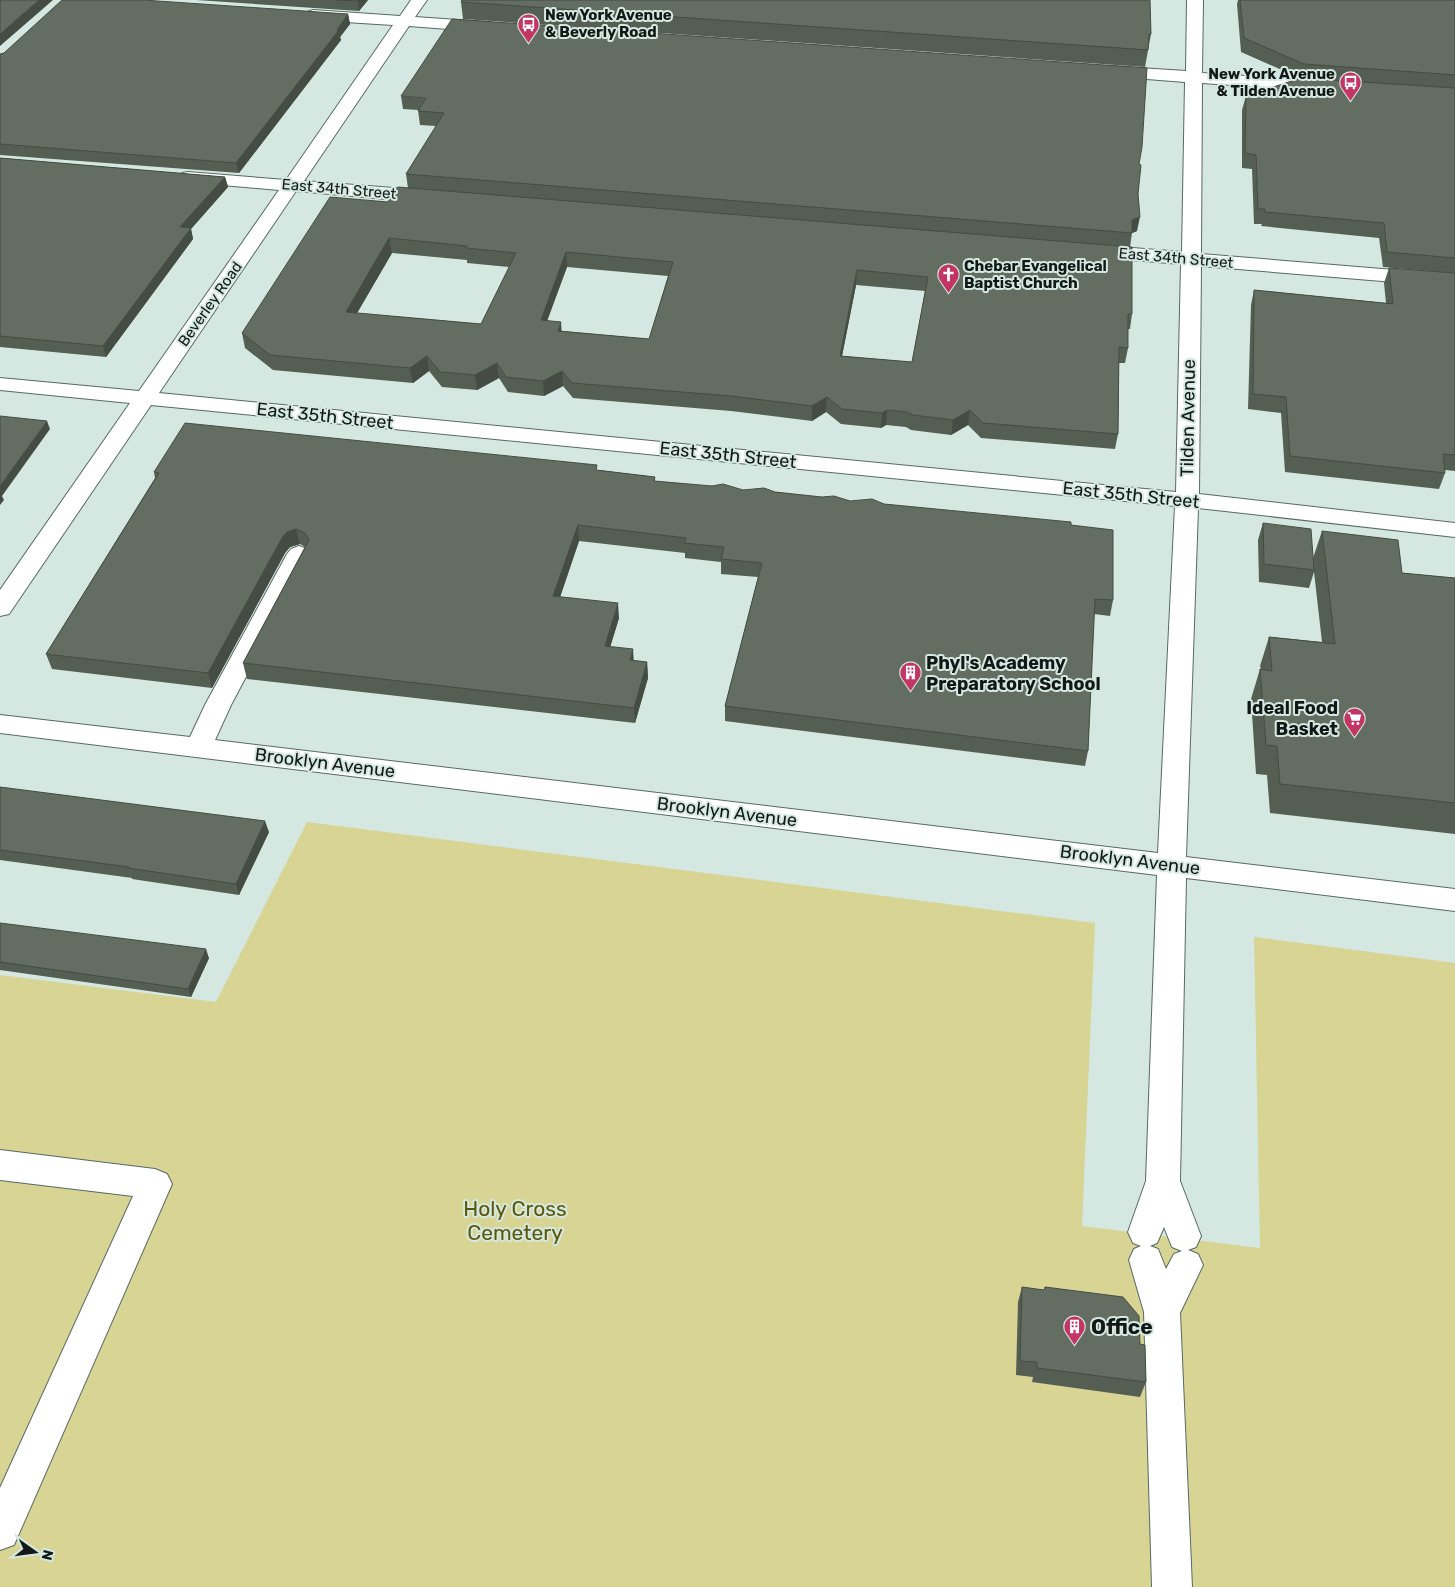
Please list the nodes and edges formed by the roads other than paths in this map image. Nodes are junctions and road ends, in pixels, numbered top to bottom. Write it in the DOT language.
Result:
graph roads {
  1 [pos="419,0"];
  2 [pos="1195,0"];
  3 [pos="295,14"];
  4 [pos="404,21"];
  5 [pos="500,28"];
  6 [pos="1088,69"];
  7 [pos="1194,77"];
  8 [pos="1339,87"];
  9 [pos="168,175"];
  10 [pos="292,185"];
  11 [pos="454,198"];
  12 [pos="1078,250"];
  13 [pos="1192,259"];
  14 [pos="1455,281"];
  15 [pos="0,384"];
  16 [pos="145,398"];
  17 [pos="1187,500"];
  18 [pos="1455,530"];
  19 [pos="299,554"];
  20 [pos="0,608"];
  21 [pos="0,724"];
  22 [pos="198,748"];
  23 [pos="1173,866"];
  24 [pos="1455,900"];
  25 [pos="0,1165"];
  26 [pos="1163,1180"];
  27 [pos="1162,1312"];
  28 [pos="0,1531"];
  29 [pos="1172,1587"];
  1 -- 4 [label="street, Beverley Road"];
  2 -- 7 [label="street, Tilden Avenue"];
  3 -- 4 [label="street"];
  4 -- 5 [label="street"];
  4 -- 10 [label="street, Beverley Road"];
  6 -- 7 [label="street"];
  7 -- 8 [label="street"];
  7 -- 13 [label="street, Tilden Avenue"];
  9 -- 10 [label="street, East 34th Street"];
  10 -- 11 [label="street, East 34th Street"];
  10 -- 16 [label="street, Beverley Road"];
  12 -- 13 [label="street, East 34th Street"];
  13 -- 14 [label="street, East 34th Street"];
  13 -- 17 [label="street, Tilden Avenue"];
  15 -- 16 [label="street, East 35th Street"];
  16 -- 17 [label="street, East 35th Street"];
  16 -- 20 [label="street, Beverley Road"];
  17 -- 18 [label="street, East 35th Street"];
  17 -- 23 [label="street, Tilden Avenue"];
  19 -- 22 [label="street"];
  21 -- 22 [label="street, Brooklyn Avenue"];
  22 -- 23 [label="street, Brooklyn Avenue"];
  23 -- 24 [label="street, Brooklyn Avenue"];
  23 -- 26 [label="street, Tilden Avenue"];
  25 -- 28 [label="street"];
  26 -- 27 [label="street"];
  26 -- 27 [label="street"];
  27 -- 29 [label="street"];
}
